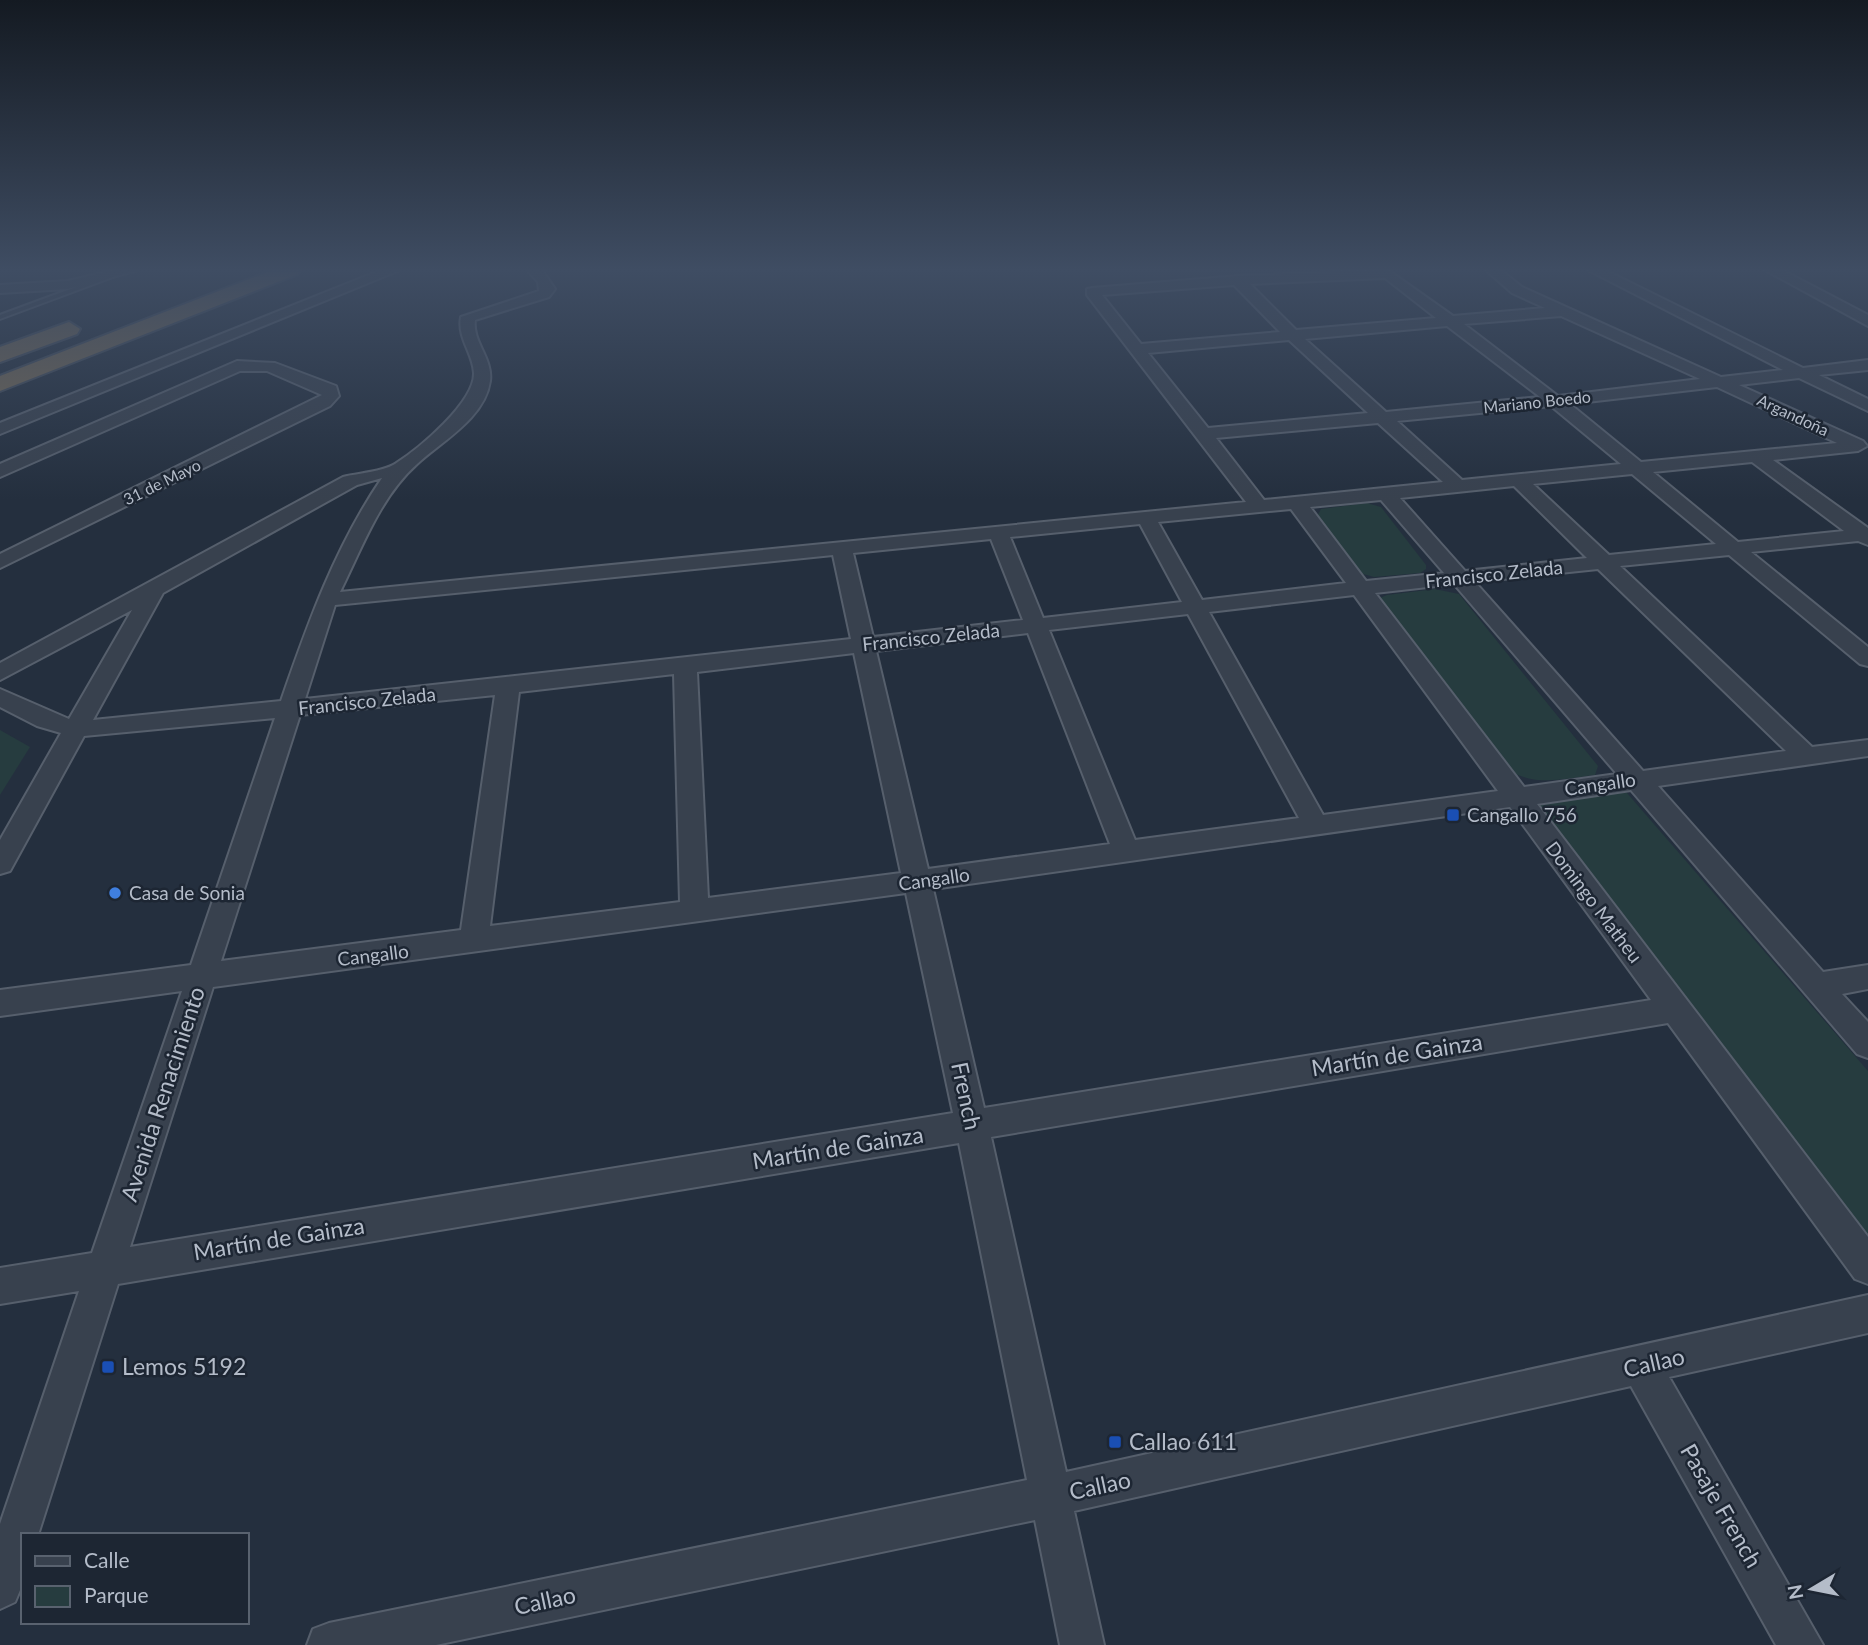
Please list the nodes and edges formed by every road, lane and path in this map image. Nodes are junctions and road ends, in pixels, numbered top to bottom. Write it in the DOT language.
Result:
graph roads {
  1 [pos="22,347"];
  2 [pos="95,347"];
  3 [pos="203,347"];
  4 [pos="475,347"];
  5 [pos="1160,347"];
  6 [pos="1305,347"];
  7 [pos="1484,347"];
  8 [pos="1644,347"];
  9 [pos="1748,347"];
  10 [pos="1137,349"];
  11 [pos="0,355"];
  12 [pos="1868,365"];
  13 [pos="1800,373"];
  14 [pos="1720,381"];
  15 [pos="0,384"];
  16 [pos="1555,401"];
  17 [pos="1868,406"];
  18 [pos="1382,418"];
  19 [pos="0,429"];
  20 [pos="1205,434"];
  21 [pos="1863,448"];
  22 [pos="1757,457"];
  23 [pos="402,468"];
  24 [pos="0,471"];
  25 [pos="1639,471"];
  26 [pos="1520,482"];
  27 [pos="1460,488"];
  28 [pos="1387,495"];
  29 [pos="1297,503"];
  30 [pos="1261,507"];
  31 [pos="1146,518"];
  32 [pos="998,532"];
  33 [pos="1866,536"];
  34 [pos="842,548"];
  35 [pos="1734,549"];
  36 [pos="0,562"];
  37 [pos="1603,562"];
  38 [pos="1460,578"];
  39 [pos="1359,588"];
  40 [pos="154,589"];
  41 [pos="326,600"];
  42 [pos="1195,607"];
  43 [pos="1036,625"];
  44 [pos="864,644"];
  45 [pos="1868,659"];
  46 [pos="685,666"];
  47 [pos="0,673"];
  48 [pos="508,686"];
  49 [pos="0,697"];
  50 [pos="289,709"];
  51 [pos="77,730"];
  52 [pos="1868,748"];
  53 [pos="1806,756"];
  54 [pos="1636,779"];
  55 [pos="1514,796"];
  56 [pos="12,820"];
  57 [pos="1315,824"];
  58 [pos="1126,850"];
  59 [pos="0,864"];
  60 [pos="918,881"];
  61 [pos="694,911"];
  62 [pos="474,942"];
  63 [pos="201,977"];
  64 [pos="1868,977"];
  65 [pos="1819,985"];
  66 [pos="0,1003"];
  67 [pos="1676,1009"];
  68 [pos="1868,1044"];
  69 [pos="972,1126"];
  70 [pos="1868,1266"];
  71 [pos="107,1268"];
  72 [pos="0,1286"];
  73 [pos="1868,1314"];
  74 [pos="1641,1367"];
  75 [pos="1051,1496"];
  76 [pos="0,1587"];
  77 [pos="329,1645"];
  78 [pos="1082,1645"];
  79 [pos="1801,1645"];
  1 -- 11 [label="highway"];
  2 -- 15 [label="highway"];
  3 -- 19 [label="street"];
  4 -- 23 [label="street, Avenida Renacimiento"];
  5 -- 10 [label="street"];
  6 -- 18 [label="street"];
  7 -- 16 [label="street"];
  8 -- 14 [label="street, Argandoña"];
  9 -- 13 [label="street"];
  10 -- 20 [label="street"];
  12 -- 13 [label="street, Mariano Boedo"];
  13 -- 14 [label="street, Mariano Boedo"];
  13 -- 17 [label="street"];
  14 -- 16 [label="street, Mariano Boedo"];
  14 -- 21 [label="street, Argandoña"];
  16 -- 18 [label="street, Mariano Boedo"];
  16 -- 25 [label="street"];
  18 -- 20 [label="street, Mariano Boedo"];
  18 -- 27 [label="street"];
  20 -- 30 [label="street"];
  21 -- 22 [label="street"];
  22 -- 25 [label="street"];
  22 -- 33 [label="street"];
  23 -- 40 [label="street"];
  23 -- 41 [label="street, Avenida Renacimiento"];
  24 -- 36 [label="street, 31 de Mayo"];
  25 -- 26 [label="street"];
  25 -- 35 [label="street"];
  26 -- 27 [label="street"];
  26 -- 37 [label="street"];
  27 -- 28 [label="street"];
  28 -- 29 [label="street"];
  28 -- 38 [label="street"];
  29 -- 30 [label="street"];
  29 -- 39 [label="street, Domingo Matheu"];
  30 -- 31 [label="street"];
  31 -- 32 [label="street"];
  31 -- 42 [label="street"];
  32 -- 34 [label="street"];
  32 -- 43 [label="street"];
  33 -- 35 [label="street, Francisco Zelada"];
  34 -- 41 [label="street"];
  34 -- 44 [label="street, French"];
  35 -- 37 [label="street, Francisco Zelada"];
  35 -- 45 [label="street"];
  37 -- 38 [label="street, Francisco Zelada"];
  37 -- 53 [label="street"];
  38 -- 39 [label="street, Francisco Zelada"];
  38 -- 54 [label="street"];
  39 -- 42 [label="street, Francisco Zelada"];
  39 -- 55 [label="street, Domingo Matheu"];
  40 -- 47 [label="street"];
  40 -- 51 [label="street"];
  41 -- 50 [label="street, Avenida Renacimiento"];
  42 -- 43 [label="street, Francisco Zelada"];
  42 -- 57 [label="street"];
  43 -- 44 [label="street, Francisco Zelada"];
  43 -- 58 [label="street"];
  44 -- 46 [label="street, Francisco Zelada"];
  44 -- 60 [label="street, French"];
  46 -- 48 [label="street, Francisco Zelada"];
  46 -- 61 [label="street"];
  48 -- 50 [label="street, Francisco Zelada"];
  48 -- 62 [label="street"];
  49 -- 51 [label="street, Francisco Zelada"];
  50 -- 51 [label="street, Francisco Zelada"];
  50 -- 63 [label="street, Avenida Renacimiento"];
  51 -- 56 [label="street"];
  52 -- 53 [label="street, Cangallo"];
  53 -- 54 [label="street, Cangallo"];
  54 -- 55 [label="street, Cangallo"];
  54 -- 65 [label="street"];
  55 -- 57 [label="street, Cangallo"];
  55 -- 67 [label="street, Domingo Matheu"];
  56 -- 59 [label="street"];
  57 -- 58 [label="street, Cangallo"];
  58 -- 60 [label="street, Cangallo"];
  60 -- 61 [label="street, Cangallo"];
  60 -- 69 [label="street, French"];
  61 -- 62 [label="street, Cangallo"];
  62 -- 63 [label="street, Cangallo"];
  63 -- 66 [label="street, Cangallo"];
  63 -- 71 [label="street, Avenida Renacimiento"];
  64 -- 65 [label="street"];
  65 -- 68 [label="street"];
  67 -- 69 [label="street, Martín de Gainza"];
  67 -- 70 [label="street, Domingo Matheu"];
  69 -- 71 [label="street, Martín de Gainza"];
  69 -- 75 [label="street, French"];
  71 -- 72 [label="street, Martín de Gainza"];
  71 -- 76 [label="street, Avenida Renacimiento"];
  73 -- 74 [label="street, Callao"];
  74 -- 75 [label="street, Callao"];
  74 -- 79 [label="street, Pasaje French"];
  75 -- 77 [label="street, Callao"];
  75 -- 78 [label="street, French"];
}
